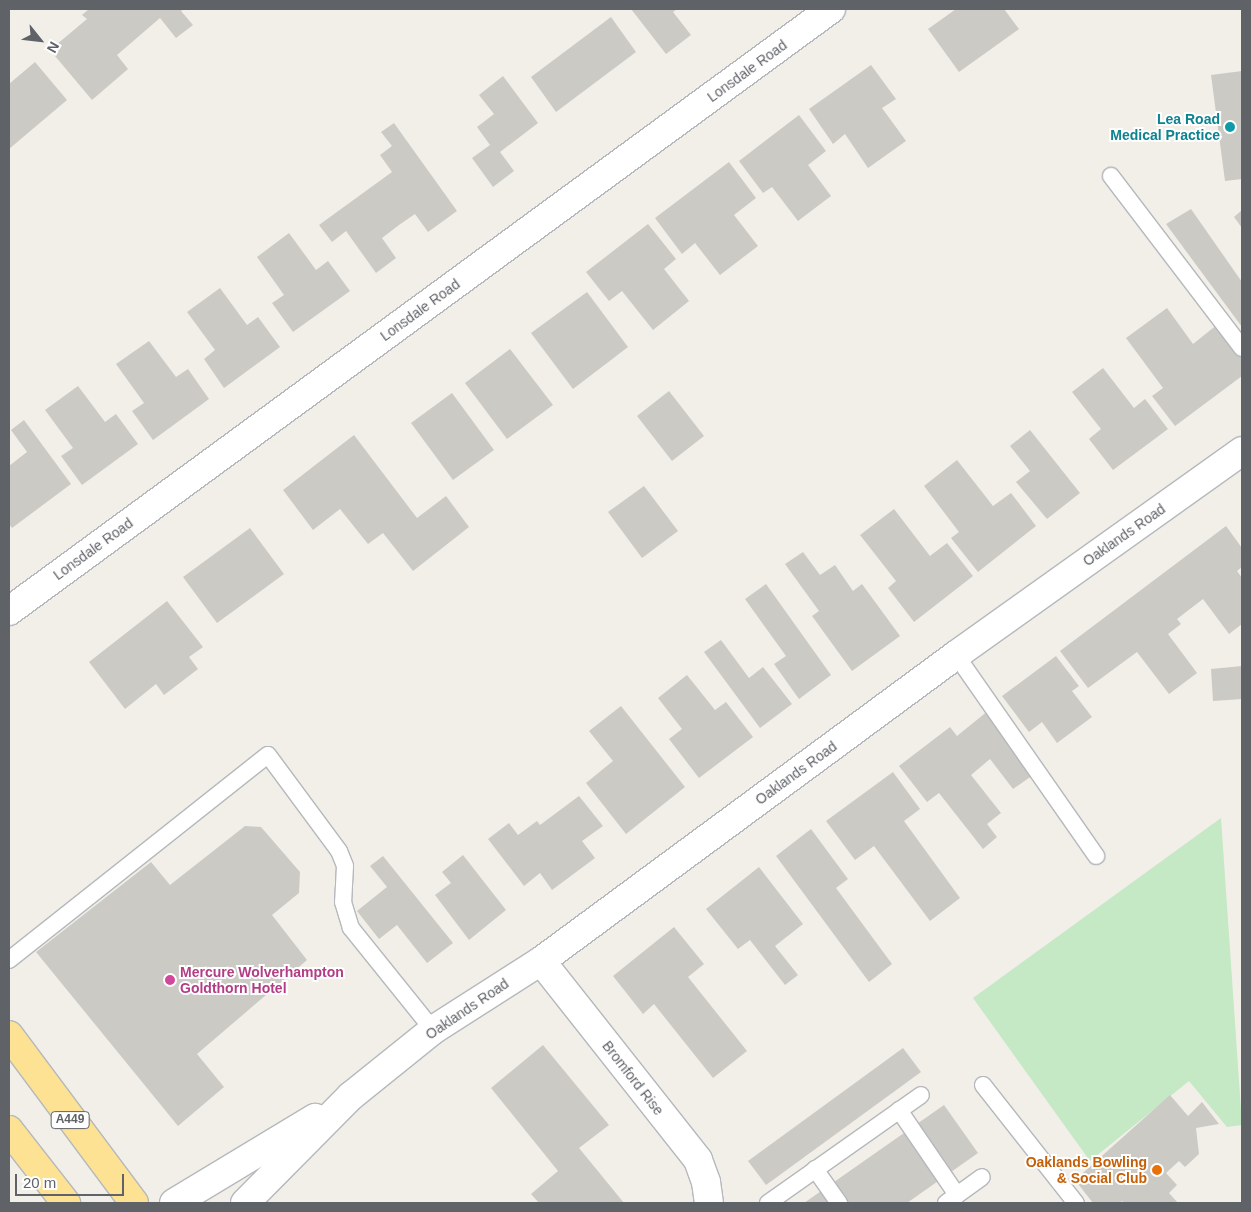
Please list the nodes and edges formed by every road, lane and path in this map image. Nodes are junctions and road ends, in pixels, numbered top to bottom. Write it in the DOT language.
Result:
graph roads {
  1 [pos="831,9"];
  2 [pos="1111,176"];
  3 [pos="1242,348"];
  4 [pos="1242,451"];
  5 [pos="9,611"];
  6 [pos="956,655"];
  7 [pos="1096,856"];
  8 [pos="9,960"];
  9 [pos="541,961"];
  10 [pos="433,1030"];
  11 [pos="9,1035"];
  12 [pos="983,1084"];
  13 [pos="921,1095"];
  14 [pos="351,1096"];
  15 [pos="899,1110"];
  16 [pos="9,1130"];
  17 [pos="815,1170"];
  18 [pos="982,1177"];
  19 [pos="951,1199"];
  20 [pos="66,1203"];
  21 [pos="134,1203"];
  22 [pos="174,1203"];
  23 [pos="244,1203"];
  24 [pos="708,1203"];
  25 [pos="768,1203"];
  26 [pos="839,1203"];
  27 [pos="1076,1203"];
  1 -- 5 [label="street, Lonsdale Road"];
  2 -- 3 [label="lane"];
  4 -- 6 [label="street, Oaklands Road"];
  6 -- 7 [label="lane"];
  6 -- 9 [label="street, Oaklands Road"];
  8 -- 10 [label="lane"];
  9 -- 10 [label="street, Oaklands Road"];
  9 -- 24 [label="street, Bromford Rise"];
  10 -- 14 [label="street, Oaklands Road"];
  11 -- 21 [label="highway, A449"];
  12 -- 27 [label="lane"];
  13 -- 15 [label="lane"];
  14 -- 22 [label="street, Oaklands Road"];
  14 -- 23 [label="street, Oaklands Road"];
  15 -- 17 [label="lane"];
  15 -- 19 [label="lane"];
  16 -- 20 [label="highway"];
  17 -- 25 [label="lane"];
  17 -- 26 [label="lane"];
  18 -- 19 [label="lane"];
}
